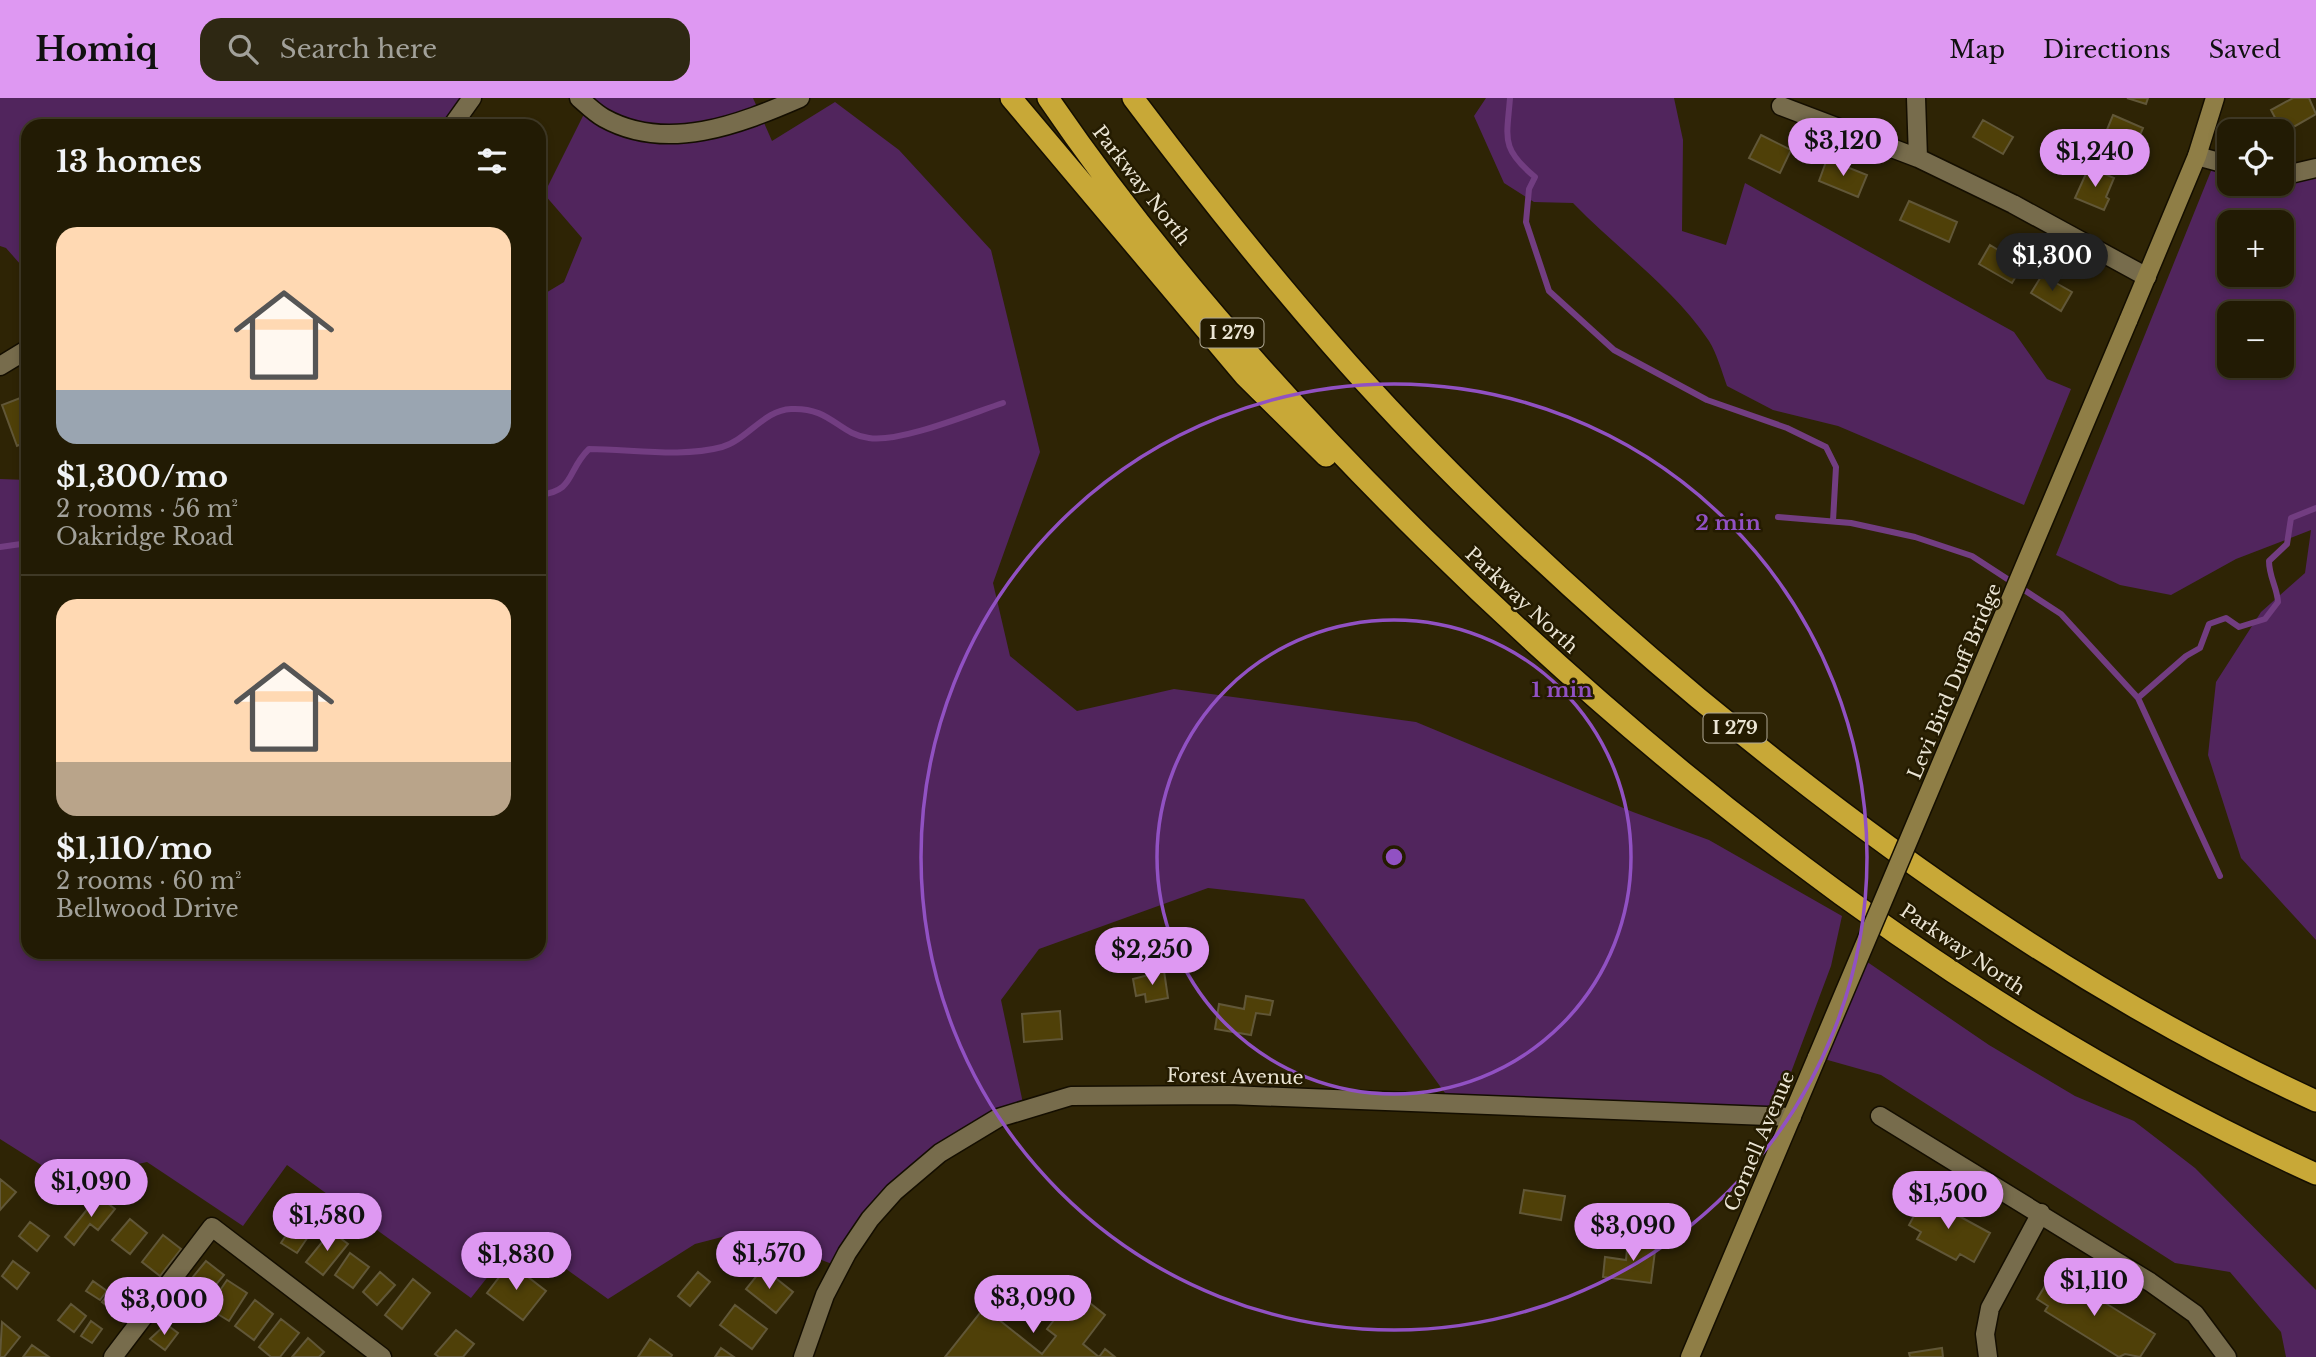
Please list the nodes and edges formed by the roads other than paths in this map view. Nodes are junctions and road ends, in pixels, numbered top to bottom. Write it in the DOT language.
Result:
graph roads {
  1 [pos="472,98"];
  2 [pos="579,98"];
  3 [pos="800,98"];
  4 [pos="1012,98"];
  5 [pos="1048,98"];
  6 [pos="1133,98"];
  7 [pos="1916,98"];
  8 [pos="2215,98"];
  9 [pos="1781,106"];
  10 [pos="457,119"];
  11 [pos="2197,156"];
  12 [pos="1918,159"];
  13 [pos="2217,161"];
  14 [pos="2316,168"];
  15 [pos="2294,173"];
  16 [pos="2147,277"];
  17 [pos="21,353"];
  18 [pos="0,366"];
  19 [pos="1436,550"];
  20 [pos="1818,1056"];
  21 [pos="2316,1101"];
  22 [pos="1880,1116"];
  23 [pos="1792,1117"];
  24 [pos="2316,1174"];
  25 [pos="2041,1213"];
  26 [pos="113,1357"];
  27 [pos="382,1357"];
  28 [pos="803,1357"];
  29 [pos="1690,1357"];
  30 [pos="1988,1357"];
  31 [pos="2227,1357"];
  1 -- 10 [label="street"];
  2 -- 3 [label="street"];
  4 -- 19 [label="highway"];
  5 -- 19 [label="highway, Parkway North / I 279"];
  6 -- 21 [label="highway, I 279"];
  7 -- 12 [label="street"];
  8 -- 11 [label="street, Levi Bird Duff Bridge"];
  9 -- 12 [label="street"];
  11 -- 13 [label="street"];
  11 -- 16 [label="street, Levi Bird Duff Bridge"];
  12 -- 16 [label="street"];
  14 -- 15 [label="street"];
  16 -- 20 [label="street, Levi Bird Duff Bridge, bridge"];
  17 -- 18 [label="street"];
  19 -- 24 [label="highway, Parkway North / I 279"];
  20 -- 23 [label="street, Cornell Avenue"];
  22 -- 25 [label="street"];
  23 -- 28 [label="street, Forest Avenue"];
  23 -- 29 [label="street, Cornell Avenue"];
  25 -- 30 [label="street"];
  25 -- 31 [label="street"];
  26 -- 27 [label="street"];
}
